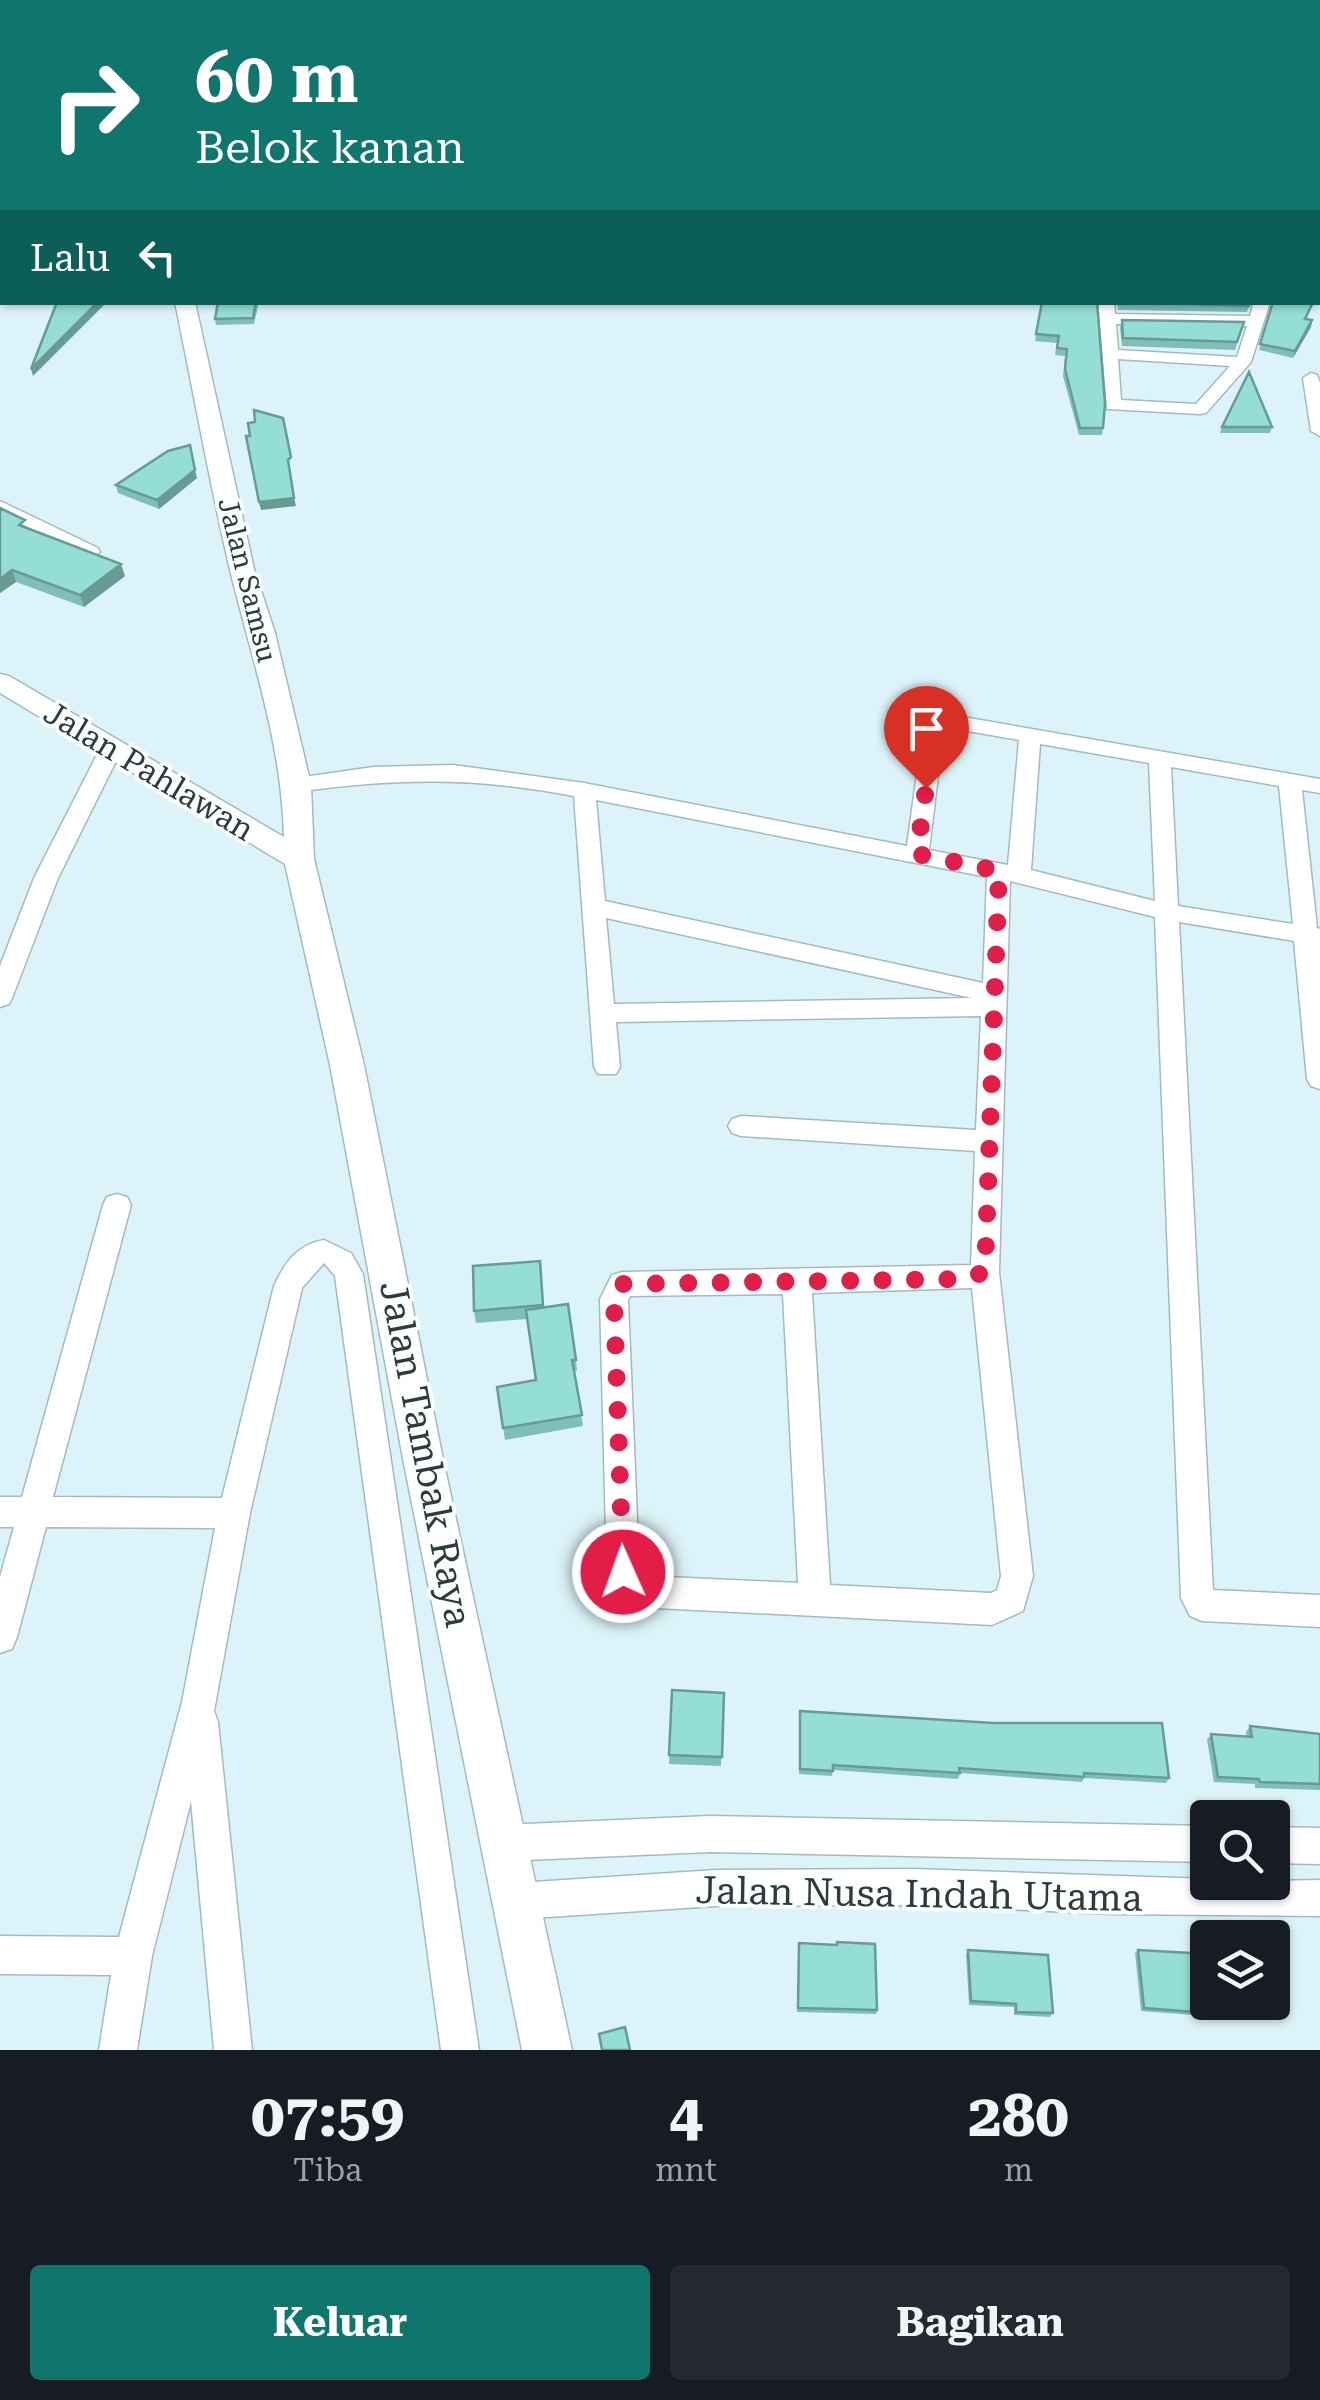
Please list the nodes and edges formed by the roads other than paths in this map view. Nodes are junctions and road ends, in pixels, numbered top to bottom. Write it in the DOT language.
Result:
graph roads {
  1 [pos="186,305"];
  2 [pos="1261,305"];
  3 [pos="1107,310"];
  4 [pos="1256,321"];
  5 [pos="1112,354"];
  6 [pos="1243,362"];
  7 [pos="1315,385"];
  8 [pos="1320,431"];
  9 [pos="0,506"];
  10 [pos="91,552"];
  11 [pos="0,682"];
  12 [pos="1030,734"];
  13 [pos="110,750"];
  14 [pos="1160,760"];
  15 [pos="1290,782"];
  16 [pos="297,785"];
  17 [pos="1320,786"];
  18 [pos="584,790"];
  19 [pos="917,854"];
  20 [pos="299,859"];
  21 [pos="1009,873"];
  22 [pos="594,908"];
  23 [pos="1166,912"];
  24 [pos="1313,935"];
  25 [pos="0,998"];
  26 [pos="994,1001"];
  27 [pos="602,1013"];
  28 [pos="607,1067"];
  29 [pos="1320,1079"];
  30 [pos="740,1126"];
  31 [pos="989,1142"];
  32 [pos="117,1205"];
  33 [pos="985,1272"];
  34 [pos="796,1280"];
  35 [pos="0,1512"];
  36 [pos="34,1512"];
  37 [pos="234,1513"];
  38 [pos="814,1602"];
  39 [pos="1320,1610"];
  40 [pos="0,1637"];
  41 [pos="199,1702"];
  42 [pos="502,1844"];
  43 [pos="1190,1844"];
  44 [pos="1290,1845"];
  45 [pos="1320,1846"];
  46 [pos="1320,1898"];
  47 [pos="518,1901"];
  48 [pos="0,1954"];
  49 [pos="133,1956"];
  50 [pos="118,2050"];
  51 [pos="233,2050"];
  52 [pos="460,2050"];
  53 [pos="547,2050"];
  1 -- 16 [label="street, Jalan Samsu"];
  2 -- 4 [label="street"];
  3 -- 4 [label="street"];
  3 -- 5 [label="street"];
  4 -- 6 [label="street"];
  5 -- 6 [label="street"];
  5 -- 6 [label="street"];
  7 -- 8 [label="street"];
  9 -- 10 [label="street"];
  11 -- 13 [label="street, Jalan Pahlawan"];
  12 -- 14 [label="street"];
  12 -- 19 [label="street"];
  12 -- 21 [label="street"];
  13 -- 20 [label="street, Jalan Pahlawan"];
  13 -- 25 [label="street"];
  14 -- 15 [label="street"];
  14 -- 23 [label="street"];
  15 -- 17 [label="street"];
  15 -- 24 [label="street"];
  16 -- 18 [label="street"];
  16 -- 20 [label="street, Jalan Samsu"];
  18 -- 19 [label="street"];
  18 -- 22 [label="street"];
  19 -- 21 [label="street"];
  20 -- 42 [label="street, Jalan Tambak Raya"];
  21 -- 23 [label="street"];
  21 -- 26 [label="street"];
  22 -- 26 [label="street"];
  22 -- 27 [label="street"];
  23 -- 24 [label="street"];
  23 -- 39 [label="street"];
  24 -- 29 [label="street"];
  26 -- 27 [label="street"];
  26 -- 31 [label="street"];
  27 -- 28 [label="street"];
  30 -- 31 [label="street"];
  31 -- 33 [label="street"];
  32 -- 36 [label="street"];
  33 -- 34 [label="street"];
  33 -- 38 [label="street"];
  34 -- 38 [label="street"];
  34 -- 38 [label="street"];
  35 -- 36 [label="street"];
  36 -- 37 [label="street"];
  36 -- 40 [label="street"];
  37 -- 41 [label="street"];
  37 -- 52 [label="street"];
  41 -- 49 [label="street"];
  41 -- 51 [label="street"];
  42 -- 43 [label="street, Jalan Nusa Indah Utama"];
  42 -- 47 [label="street, Jalan Tambak Raya"];
  44 -- 45 [label="street"];
  46 -- 47 [label="street, Jalan Nusa Indah Utama"];
  47 -- 53 [label="street, Jalan Tambak Raya"];
  48 -- 49 [label="street"];
  49 -- 50 [label="street"];
}
